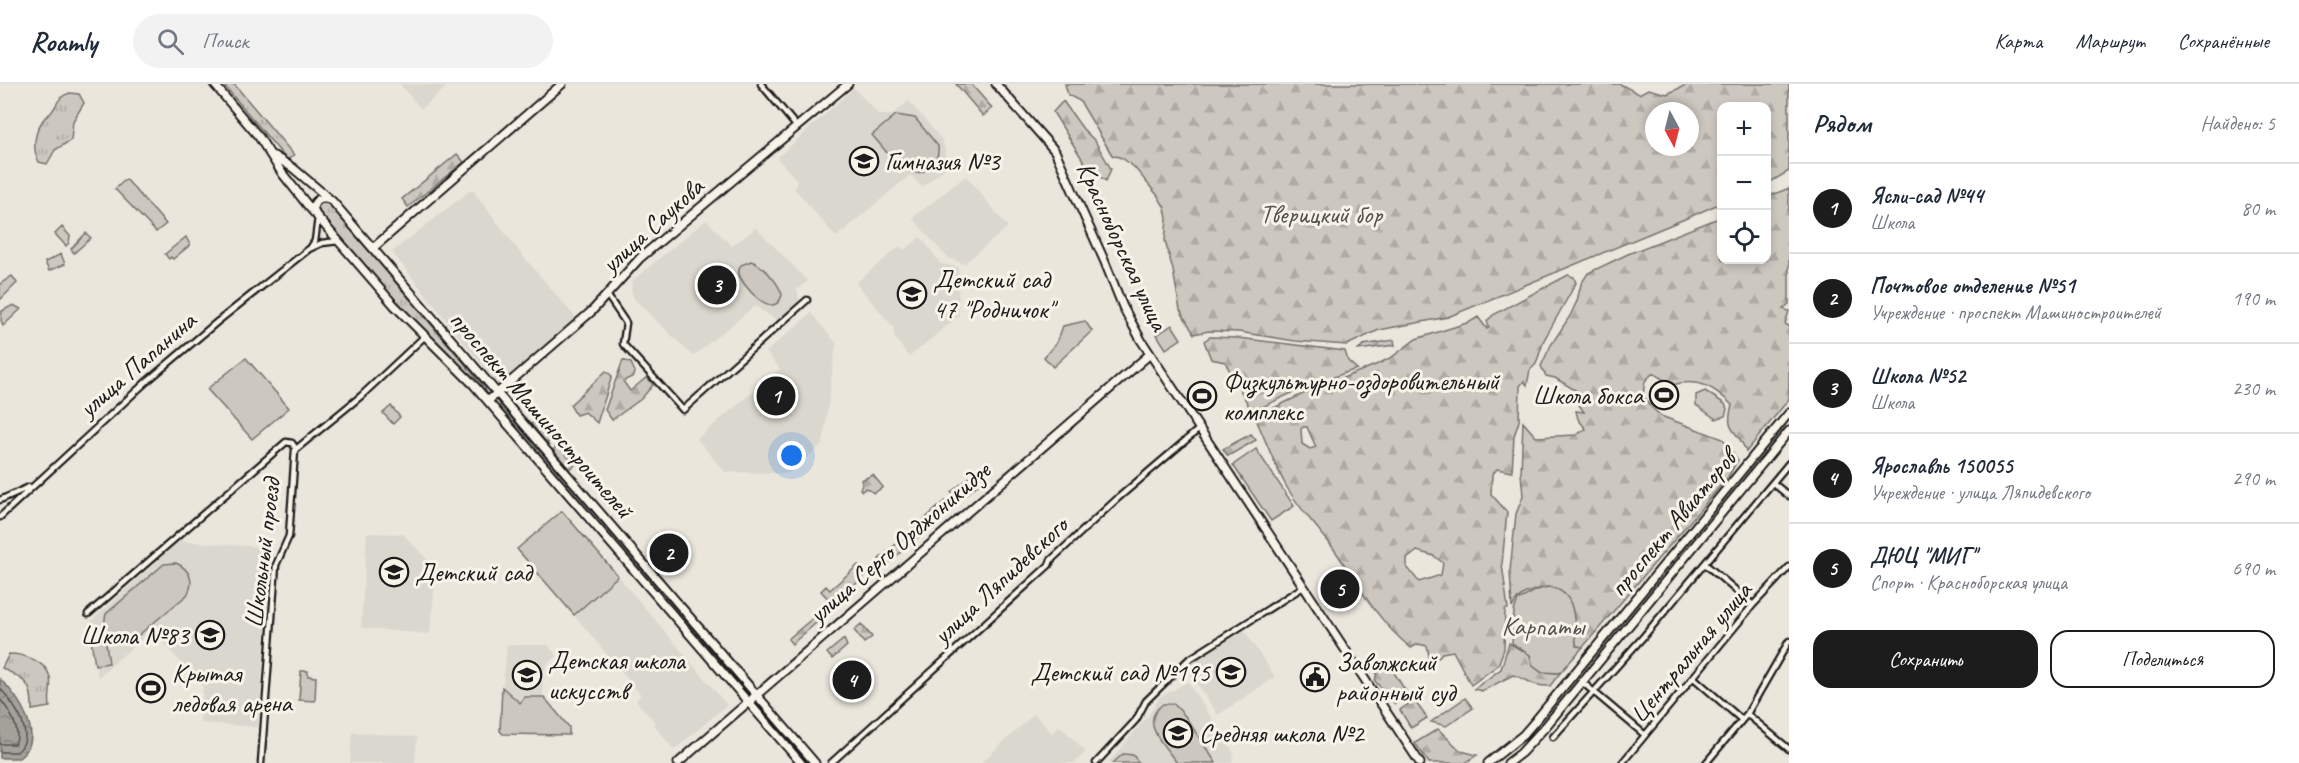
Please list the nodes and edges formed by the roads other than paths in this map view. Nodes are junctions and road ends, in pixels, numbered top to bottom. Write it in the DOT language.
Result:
graph roads {
  1 [pos="214,84"];
  2 [pos="562,84"];
  3 [pos="761,84"];
  4 [pos="848,84"];
  5 [pos="996,84"];
  6 [pos="797,127"];
  7 [pos="272,155"];
  8 [pos="331,201"];
  9 [pos="316,216"];
  10 [pos="338,241"];
  11 [pos="309,249"];
  12 [pos="373,249"];
  13 [pos="607,295"];
  14 [pos="807,300"];
  15 [pos="425,336"];
  16 [pos="1150,354"];
  17 [pos="464,356"];
  18 [pos="454,363"];
  19 [pos="496,393"];
  20 [pos="488,400"];
  21 [pos="1789,413"];
  22 [pos="1199,429"];
  23 [pos="1789,431"];
  24 [pos="296,448"];
  25 [pos="1789,463"];
  26 [pos="1773,483"];
  27 [pos="34,485"];
  28 [pos="1789,496"];
  29 [pos="0,500"];
  30 [pos="0,517"];
  31 [pos="1705,564"];
  32 [pos="1789,567"];
  33 [pos="1303,586"];
  34 [pos="1754,605"];
  35 [pos="88,614"];
  36 [pos="1789,641"];
  37 [pos="1694,678"];
  38 [pos="1582,682"];
  39 [pos="1594,692"];
  40 [pos="756,695"];
  41 [pos="748,702"];
  42 [pos="1747,714"];
  43 [pos="1742,720"];
  44 [pos="1645,735"];
  45 [pos="1553,737"];
  46 [pos="1789,749"];
  47 [pos="261,763"];
  48 [pos="678,763"];
  49 [pos="801,763"];
  50 [pos="815,763"];
  51 [pos="831,763"];
  52 [pos="1096,763"];
  53 [pos="1420,763"];
  54 [pos="1490,763"];
  55 [pos="1508,763"];
  56 [pos="1622,763"];
  57 [pos="1706,763"];
  1 -- 7 [label="main road, проспект Машиностроителей"];
  2 -- 12 [label="main road"];
  3 -- 6 [label="street"];
  4 -- 6 [label="main road, улица Саукова"];
  5 -- 16 [label="main road, Красноборская улица"];
  6 -- 13 [label="main road, улица Саукова"];
  7 -- 8 [label="main road, проспект Машиностроителей"];
  7 -- 9 [label="main road, проспект Машиностроителей"];
  8 -- 9 [label="main road"];
  8 -- 12 [label="main road, проспект Машиностроителей"];
  9 -- 10 [label="main road, проспект Машиностроителей"];
  9 -- 11 [label="street"];
  10 -- 11 [label="street, улица Папанина"];
  10 -- 15 [label="main road, проспект Машиностроителей"];
  11 -- 27 [label="street, улица Папанина"];
  12 -- 17 [label="main road, проспект Машиностроителей"];
  13 -- 14 [label="street"];
  13 -- 19 [label="main road, улица Саукова"];
  15 -- 18 [label="main road, проспект Машиностроителей"];
  15 -- 24 [label="street, Школьный проезд"];
  16 -- 22 [label="main road, Красноборская улица"];
  16 -- 40 [label="main road, улица Серго Орджоникидзе"];
  17 -- 18 [label="main road"];
  17 -- 19 [label="main road, проспект Машиностроителей"];
  18 -- 20 [label="main road, проспект Машиностроителей"];
  19 -- 20 [label="main road, улица Саукова"];
  19 -- 40 [label="main road, проспект Машиностроителей"];
  20 -- 41 [label="main road, проспект Машиностроителей"];
  21 -- 54 [label="main road, проспект Авиаторов"];
  22 -- 33 [label="main road, Красноборская улица"];
  22 -- 51 [label="street, улица Ляпидевского"];
  23 -- 38 [label="main road, проспект Авиаторов"];
  24 -- 35 [label="street"];
  24 -- 47 [label="street, Школьный проезд"];
  25 -- 26 [label="street, проспект Авиаторов"];
  26 -- 28 [label="street"];
  26 -- 31 [label="street, проспект Авиаторов"];
  27 -- 29 [label="street"];
  27 -- 30 [label="street, улица Папанина"];
  31 -- 34 [label="street"];
  31 -- 39 [label="street, проспект Авиаторов"];
  32 -- 34 [label="street, Центральная улица"];
  33 -- 52 [label="street"];
  33 -- 53 [label="main road, Красноборская улица"];
  34 -- 37 [label="street, Центральная улица"];
  36 -- 42 [label="street"];
  37 -- 43 [label="street"];
  37 -- 44 [label="street, Центральная улица"];
  38 -- 39 [label="street"];
  38 -- 55 [label="main road, проспект Авиаторов"];
  39 -- 44 [label="street"];
  39 -- 45 [label="street, проспект Авиаторов"];
  40 -- 41 [label="main road, улица Серго Орджоникидзе"];
  40 -- 50 [label="main road, проспект Машиностроителей"];
  41 -- 48 [label="main road, улица Серго Орджоникидзе"];
  41 -- 49 [label="main road, проспект Машиностроителей"];
  42 -- 43 [label="street"];
  42 -- 46 [label="street"];
  43 -- 57 [label="street"];
  44 -- 56 [label="street, Центральная улица"];
}
